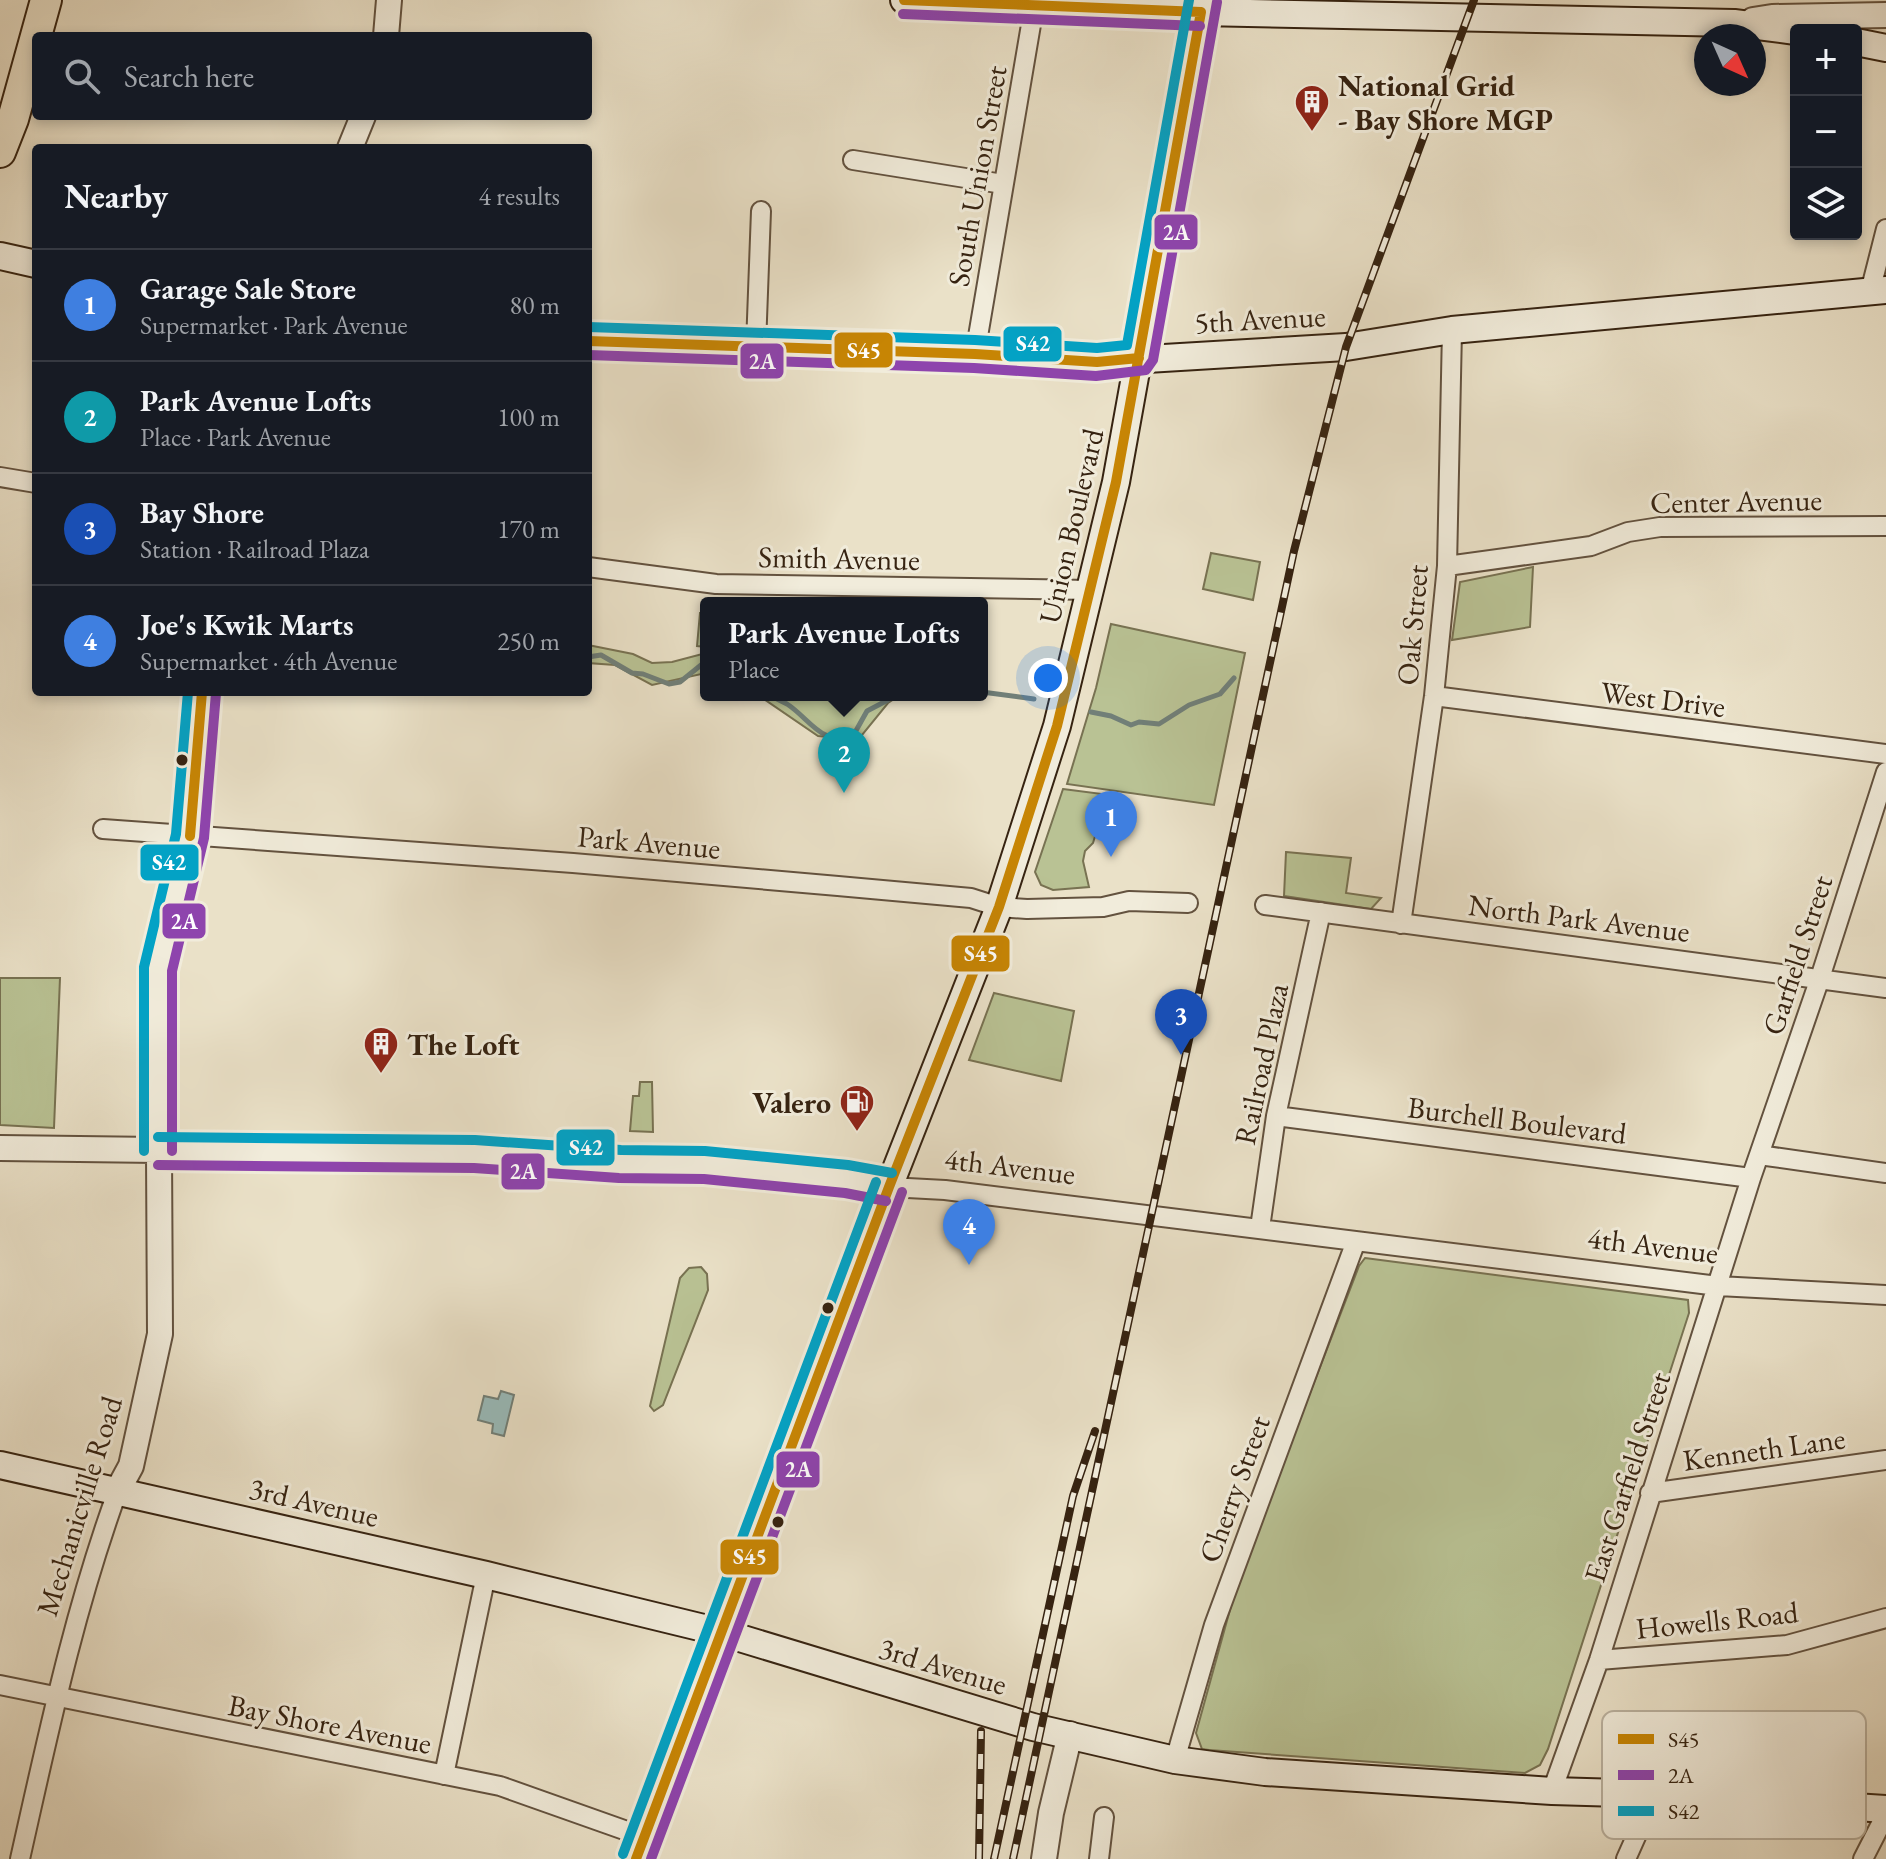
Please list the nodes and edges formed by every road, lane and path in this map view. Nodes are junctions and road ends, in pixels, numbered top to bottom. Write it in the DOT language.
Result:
graph roads {
  1 [pos="46,0"];
  2 [pos="389,0"];
  3 [pos="904,0"];
  4 [pos="917,0"];
  5 [pos="1202,6"];
  6 [pos="1034,7"];
  7 [pos="1886,15"];
  8 [pos="1736,23"];
  9 [pos="1790,30"];
  10 [pos="37,32"];
  11 [pos="386,32"];
  12 [pos="1862,43"];
  13 [pos="1886,48"];
  14 [pos="32,50"];
  15 [pos="361,120"];
  16 [pos="352,144"];
  17 [pos="0,152"];
  18 [pos="853,160"];
  19 [pos="1003,184"];
  20 [pos="761,211"];
  21 [pos="1886,229"];
  22 [pos="0,256"];
  23 [pos="32,263"];
  24 [pos="1878,291"];
  25 [pos="1452,330"];
  26 [pos="592,341"];
  27 [pos="756,346"];
  28 [pos="975,354"];
  29 [pos="1139,358"];
  30 [pos="0,477"];
  31 [pos="32,482"];
  32 [pos="1886,526"];
  33 [pos="1447,566"];
  34 [pos="592,568"];
  35 [pos="1091,590"];
  36 [pos="202,696"];
  37 [pos="1434,696"];
  38 [pos="1886,754"];
  39 [pos="1886,772"];
  40 [pos="103,829"];
  41 [pos="190,836"];
  42 [pos="1188,903"];
  43 [pos="1265,905"];
  44 [pos="999,907"];
  45 [pos="1321,912"];
  46 [pos="1401,924"];
  47 [pos="1820,978"];
  48 [pos="1886,988"];
  49 [pos="1276,1116"];
  50 [pos="0,1148"];
  51 [pos="158,1151"];
  52 [pos="1759,1155"];
  53 [pos="1886,1173"];
  54 [pos="1751,1178"];
  55 [pos="889,1187"];
  56 [pos="1260,1228"];
  57 [pos="1356,1241"];
  58 [pos="1718,1286"];
  59 [pos="1886,1295"];
  60 [pos="1886,1460"];
  61 [pos="0,1465"];
  62 [pos="118,1490"];
  63 [pos="1650,1493"];
  64 [pos="486,1575"];
  65 [pos="1886,1618"];
  66 [pos="720,1632"];
  67 [pos="1599,1660"];
  68 [pos="0,1685"];
  69 [pos="57,1697"];
  70 [pos="1070,1734"];
  71 [pos="1175,1760"];
  72 [pos="444,1775"];
  73 [pos="1552,1791"];
  74 [pos="1602,1792"];
  75 [pos="1866,1810"];
  76 [pos="1886,1811"];
  77 [pos="1104,1817"];
  78 [pos="1635,1839"];
  79 [pos="640,1848"];
  80 [pos="20,1859"];
  81 [pos="1044,1859"];
  82 [pos="1099,1859"];
  83 [pos="1626,1859"];
  84 [pos="1863,1859"];
  1 -- 10 [label="main road"];
  2 -- 11 [label="street"];
  3 -- 4 [label="main road"];
  4 -- 6 [label="main road"];
  5 -- 6 [label="main road"];
  5 -- 8 [label="main road"];
  5 -- 29 [label="main road, Union Boulevard"];
  6 -- 19 [label="street, South Union Street"];
  7 -- 8 [label="street"];
  8 -- 9 [label="main road"];
  12 -- 13 [label="main road"];
  14 -- 17 [label="main road"];
  15 -- 16 [label="street"];
  18 -- 19 [label="street"];
  19 -- 28 [label="street, South Union Street"];
  20 -- 27 [label="street"];
  21 -- 24 [label="street"];
  22 -- 23 [label="main road"];
  24 -- 25 [label="main road, 5th Avenue"];
  25 -- 29 [label="main road, 5th Avenue"];
  25 -- 33 [label="street, Oak Street"];
  26 -- 27 [label="main road, 5th Avenue"];
  27 -- 28 [label="main road, 5th Avenue"];
  28 -- 29 [label="main road, 5th Avenue"];
  29 -- 35 [label="main road, Union Boulevard"];
  30 -- 31 [label="street"];
  32 -- 33 [label="street, Center Avenue"];
  33 -- 37 [label="street, Oak Street"];
  34 -- 35 [label="street, Smith Avenue"];
  35 -- 44 [label="main road, Union Boulevard"];
  36 -- 41 [label="street, Mechanicville Road"];
  37 -- 38 [label="street, West Drive"];
  37 -- 46 [label="street, Oak Street"];
  39 -- 47 [label="street, Garfield Street"];
  40 -- 41 [label="street, Park Avenue"];
  41 -- 44 [label="street, Park Avenue"];
  41 -- 51 [label="street, Mechanicville Road"];
  42 -- 44 [label="street, Park Avenue"];
  43 -- 45 [label="street, North Park Avenue"];
  44 -- 55 [label="main road, Union Boulevard"];
  45 -- 46 [label="street, North Park Avenue"];
  45 -- 49 [label="street, Railroad Plaza"];
  46 -- 47 [label="street, North Park Avenue"];
  47 -- 48 [label="street, North Park Avenue"];
  47 -- 52 [label="street, Garfield Street"];
  49 -- 54 [label="street, Burchell Boulevard"];
  49 -- 56 [label="street, Railroad Plaza"];
  50 -- 51 [label="street, 4th Avenue"];
  51 -- 55 [label="street, 4th Avenue"];
  51 -- 62 [label="street, Mechanicville Road"];
  52 -- 53 [label="street"];
  52 -- 54 [label="street, Garfield Street"];
  54 -- 58 [label="street, East Garfield Street"];
  55 -- 56 [label="street, 4th Avenue"];
  55 -- 66 [label="main road, Union Boulevard"];
  56 -- 57 [label="street, 4th Avenue"];
  57 -- 58 [label="street, 4th Avenue"];
  57 -- 71 [label="street, Cherry Street"];
  58 -- 59 [label="street, 4th Avenue"];
  58 -- 63 [label="street, East Garfield Street"];
  60 -- 63 [label="street, Kenneth Lane"];
  61 -- 62 [label="main road, 3rd Avenue"];
  62 -- 64 [label="main road, 3rd Avenue"];
  62 -- 69 [label="street, Mechanicville Road"];
  63 -- 67 [label="street, East Garfield Street"];
  64 -- 66 [label="main road, 3rd Avenue"];
  64 -- 72 [label="street"];
  65 -- 67 [label="street, Howells Road"];
  66 -- 70 [label="main road, 3rd Avenue"];
  66 -- 79 [label="main road, Union Boulevard"];
  67 -- 73 [label="street, East Garfield Street"];
  68 -- 69 [label="street, Bay Shore Avenue"];
  69 -- 72 [label="street, Bay Shore Avenue"];
  69 -- 80 [label="street, Mechanicville Road"];
  70 -- 71 [label="main road, 3rd Avenue"];
  70 -- 81 [label="street"];
  71 -- 73 [label="main road, 3rd Avenue"];
  72 -- 79 [label="street, Bay Shore Avenue"];
  73 -- 74 [label="main road, 3rd Avenue"];
  75 -- 76 [label="main road, 3rd Avenue"];
  76 -- 84 [label="street"];
  77 -- 82 [label="street"];
  78 -- 83 [label="street"];
}
